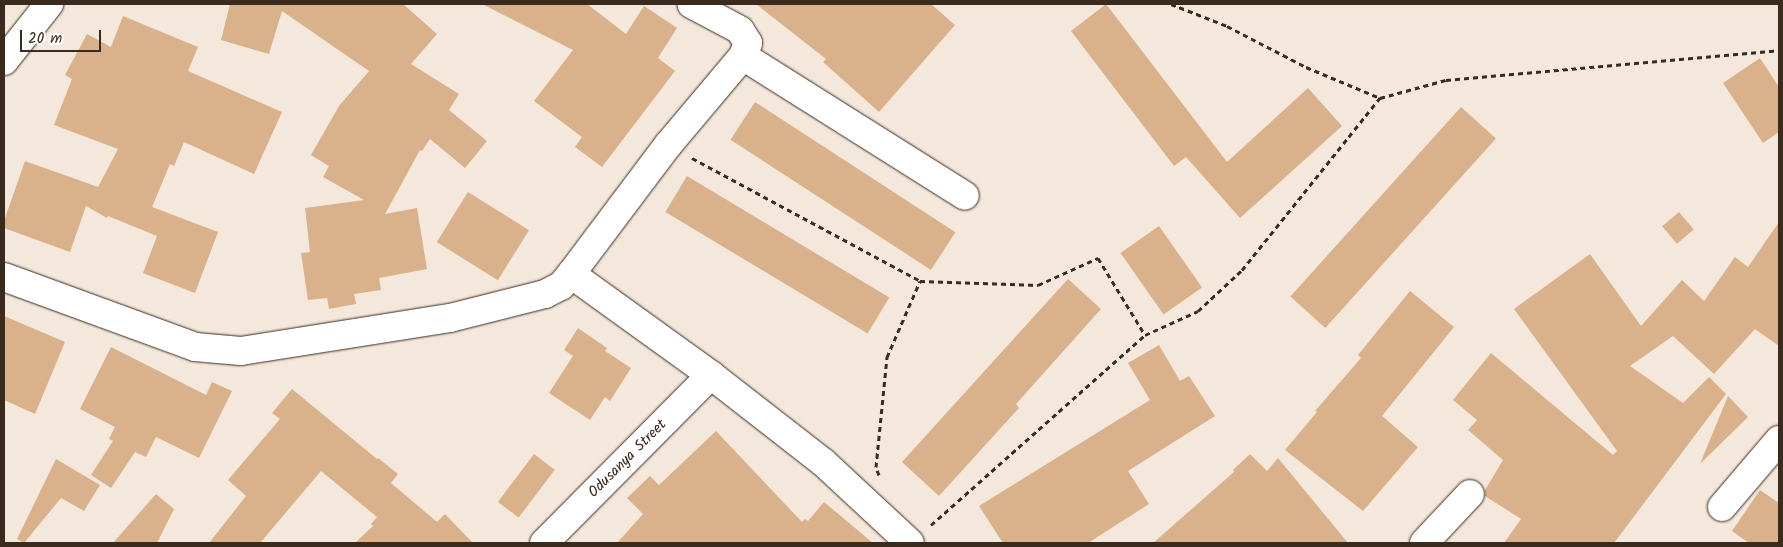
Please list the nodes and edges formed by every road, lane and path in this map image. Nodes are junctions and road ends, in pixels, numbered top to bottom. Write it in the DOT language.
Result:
graph roads {
  1 [pos="48,4"];
  2 [pos="691,4"];
  3 [pos="1171,4"];
  4 [pos="1779,50"];
  5 [pos="743,56"];
  6 [pos="4,61"];
  7 [pos="1380,98"];
  8 [pos="668,145"];
  9 [pos="965,196"];
  10 [pos="571,274"];
  11 [pos="4,277"];
  12 [pos="920,281"];
  13 [pos="1146,335"];
  14 [pos="712,376"];
  15 [pos="1779,440"];
  16 [pos="880,476"];
  17 [pos="1470,494"];
  18 [pos="1722,507"];
  19 [pos="917,537"];
  20 [pos="544,543"];
  21 [pos="1424,543"];
  1 -- 6 [label="street"];
  2 -- 5 [label="street"];
  3 -- 7 [label="path"];
  4 -- 7 [label="path"];
  5 -- 8 [label="street"];
  5 -- 9 [label="street"];
  7 -- 13 [label="path"];
  8 -- 10 [label="street"];
  8 -- 12 [label="path"];
  10 -- 11 [label="street"];
  10 -- 14 [label="street"];
  12 -- 13 [label="path"];
  12 -- 16 [label="path"];
  13 -- 19 [label="path"];
  14 -- 19 [label="street"];
  14 -- 20 [label="street, Odusanya Street"];
  15 -- 18 [label="street"];
  17 -- 21 [label="street"];
}
